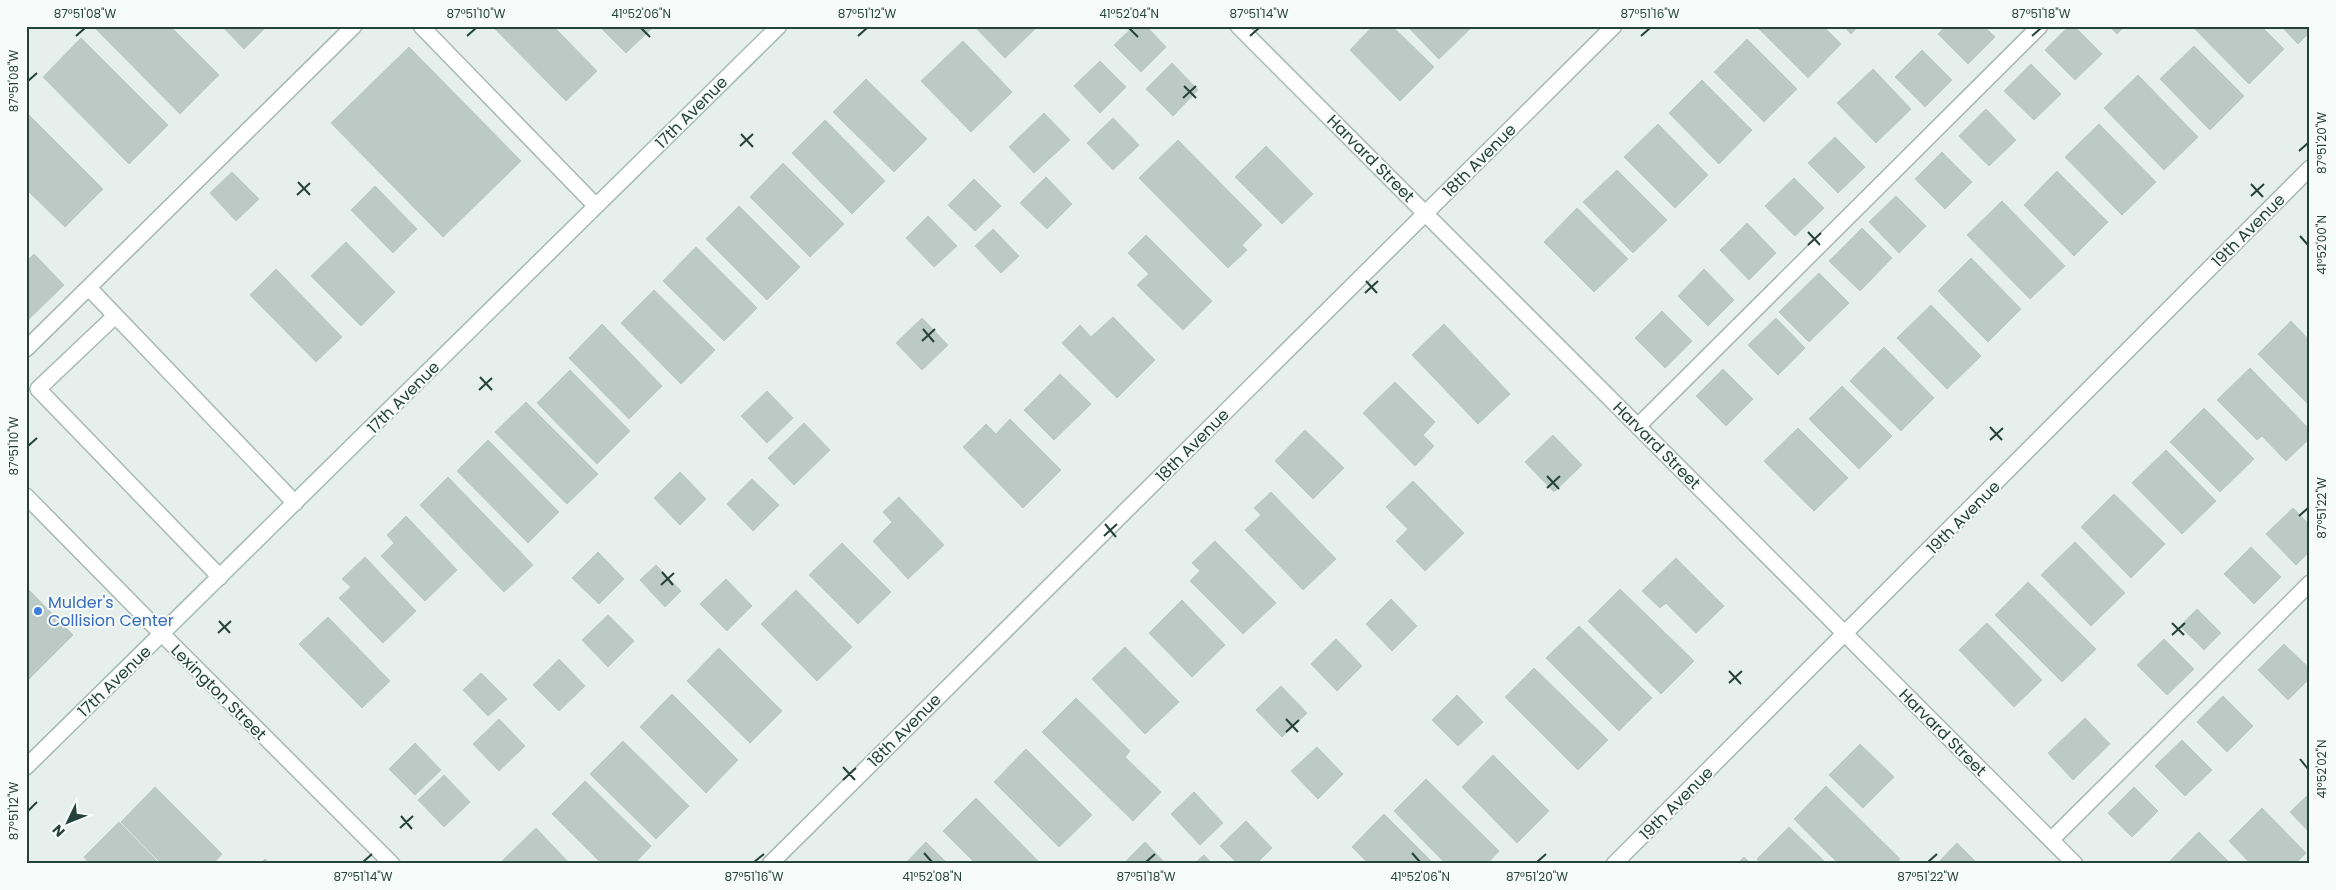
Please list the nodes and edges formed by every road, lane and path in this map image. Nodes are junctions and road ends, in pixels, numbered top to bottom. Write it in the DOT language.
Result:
graph roads {
  1 [pos="354,26"];
  2 [pos="422,26"];
  3 [pos="779,26"];
  4 [pos="1238,26"];
  5 [pos="1614,26"];
  6 [pos="2040,26"];
  7 [pos="2310,168"];
  8 [pos="596,206"];
  9 [pos="1426,213"];
  10 [pos="89,288"];
  11 [pos="115,316"];
  12 [pos="26,349"];
  13 [pos="1638,426"];
  14 [pos="26,496"];
  15 [pos="295,503"];
  16 [pos="220,577"];
  17 [pos="2310,583"];
  18 [pos="162,634"];
  19 [pos="1846,634"];
  20 [pos="26,767"];
  21 [pos="2051,840"];
  22 [pos="392,864"];
  23 [pos="770,864"];
  24 [pos="1614,864"];
  25 [pos="2075,864"];
  1 -- 10 [label="street"];
  2 -- 8 [label="street"];
  3 -- 8 [label="street, 17th Avenue"];
  4 -- 9 [label="street, Harvard Street"];
  5 -- 9 [label="street, 18th Avenue"];
  6 -- 13 [label="street"];
  7 -- 19 [label="street, 19th Avenue"];
  8 -- 15 [label="street, 17th Avenue"];
  9 -- 13 [label="street, Harvard Street"];
  9 -- 23 [label="street, 18th Avenue"];
  10 -- 11 [label="street"];
  10 -- 12 [label="street"];
  11 -- 15 [label="street"];
  11 -- 16 [label="street"];
  13 -- 19 [label="street, Harvard Street"];
  14 -- 18 [label="street, Lexington Street"];
  15 -- 16 [label="street, 17th Avenue"];
  16 -- 18 [label="street, 17th Avenue"];
  17 -- 21 [label="street"];
  18 -- 20 [label="street, 17th Avenue"];
  18 -- 22 [label="street, Lexington Street"];
  19 -- 21 [label="street, Harvard Street"];
  19 -- 24 [label="street, 19th Avenue"];
  21 -- 25 [label="street, Harvard Street"];
}
